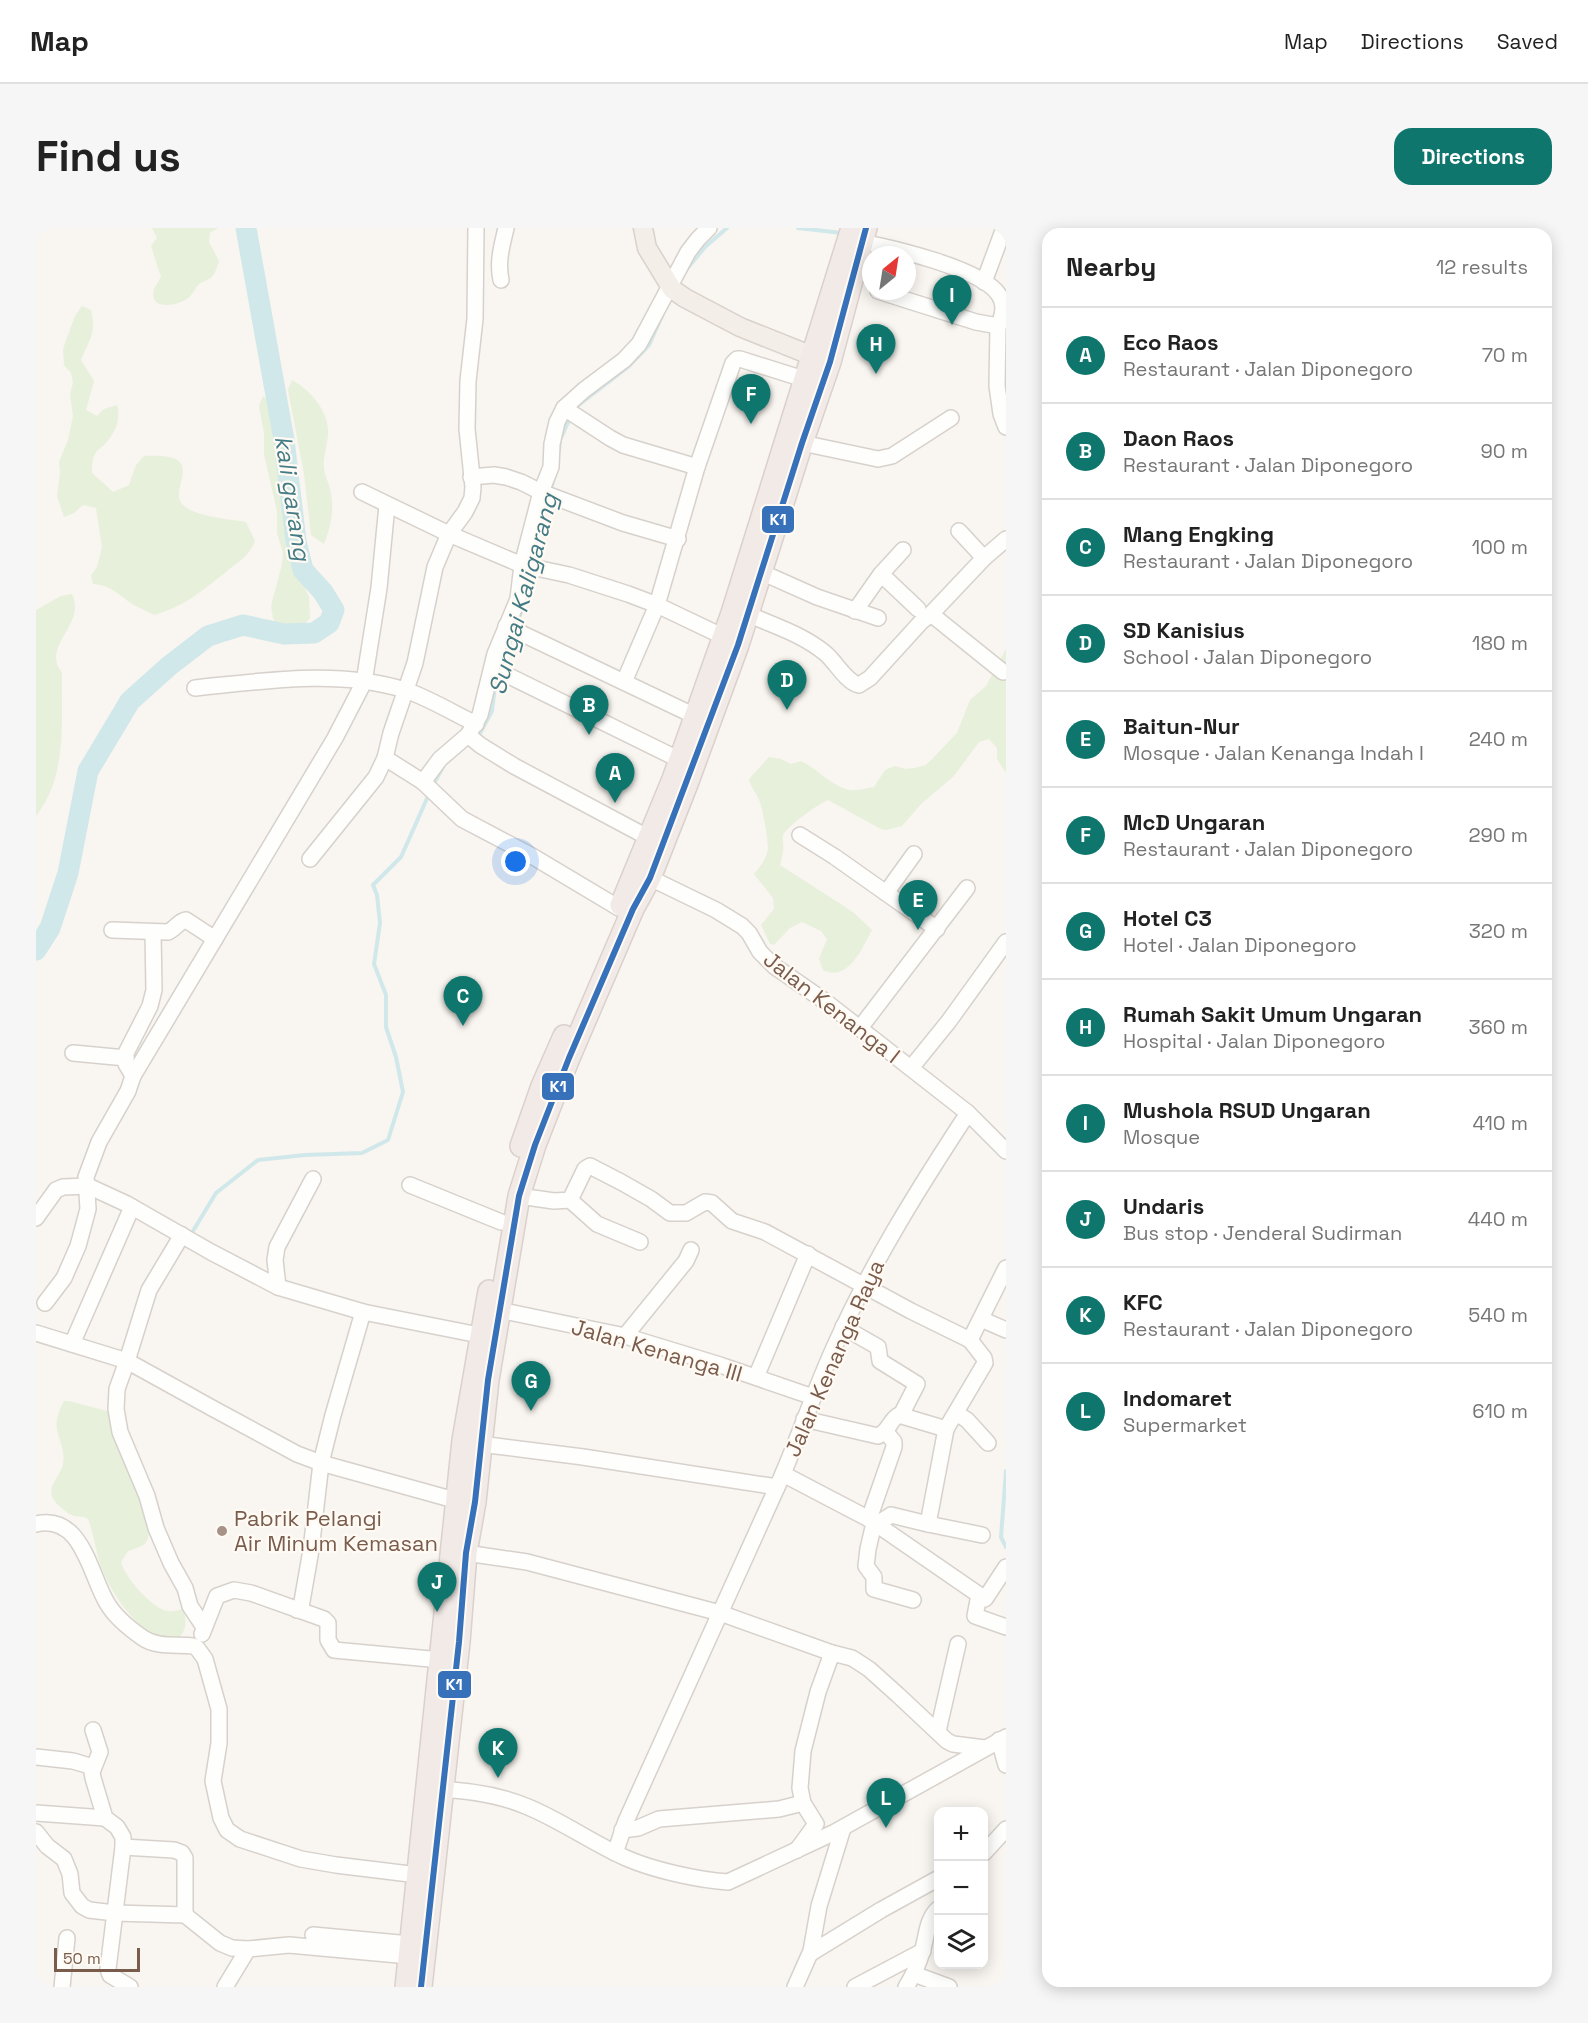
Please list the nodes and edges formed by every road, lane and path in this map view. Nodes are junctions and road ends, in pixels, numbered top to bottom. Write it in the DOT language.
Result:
graph roads {
  1 [pos="476,228"];
  2 [pos="506,228"];
  3 [pos="643,228"];
  4 [pos="709,228"];
  5 [pos="1004,228"];
  6 [pos="854,234"];
  7 [pos="501,280"];
  8 [pos="984,282"];
  9 [pos="862,286"];
  10 [pos="676,291"];
  11 [pos="906,300"];
  12 [pos="998,327"];
  13 [pos="821,360"];
  14 [pos="813,382"];
  15 [pos="567,410"];
  16 [pos="951,418"];
  17 [pos="1006,427"];
  18 [pos="802,443"];
  19 [pos="697,467"];
  20 [pos="471,477"];
  21 [pos="362,492"];
  22 [pos="544,493"];
  23 [pos="387,505"];
  24 [pos="959,531"];
  25 [pos="449,534"];
  26 [pos="678,538"];
  27 [pos="1006,539"];
  28 [pos="903,550"];
  29 [pos="984,558"];
  30 [pos="528,567"];
  31 [pos="761,572"];
  32 [pos="881,574"];
  33 [pos="657,605"];
  34 [pos="855,611"];
  35 [pos="925,611"];
  36 [pos="748,614"];
  37 [pos="878,618"];
  38 [pos="510,629"];
  39 [pos="724,637"];
  40 [pos="1003,672"];
  41 [pos="505,674"];
  42 [pos="364,682"];
  43 [pos="624,682"];
  44 [pos="195,688"];
  45 [pos="406,690"];
  46 [pos="695,716"];
  47 [pos="474,735"];
  48 [pos="385,758"];
  49 [pos="680,774"];
  50 [pos="427,785"];
  51 [pos="800,835"];
  52 [pos="649,838"];
  53 [pos="914,854"];
  54 [pos="310,859"];
  55 [pos="650,878"];
  56 [pos="967,888"];
  57 [pos="886,893"];
  58 [pos="619,908"];
  59 [pos="937,929"];
  60 [pos="112,930"];
  61 [pos="153,932"];
  62 [pos="215,939"];
  63 [pos="1006,942"];
  64 [pos="612,943"];
  65 [pos="860,1028"];
  66 [pos="73,1053"];
  67 [pos="126,1058"];
  68 [pos="911,1068"];
  69 [pos="133,1076"];
  70 [pos="968,1113"];
  71 [pos="1006,1151"];
  72 [pos="313,1179"];
  73 [pos="410,1185"];
  74 [pos="88,1186"];
  75 [pos="519,1196"];
  76 [pos="570,1200"];
  77 [pos="132,1207"];
  78 [pos="36,1218"];
  79 [pos="501,1222"];
  80 [pos="182,1235"];
  81 [pos="640,1242"];
  82 [pos="691,1250"];
  83 [pos="808,1254"];
  84 [pos="1006,1268"];
  85 [pos="864,1285"];
  86 [pos="278,1287"];
  87 [pos="1002,1287"];
  88 [pos="45,1303"];
  89 [pos="499,1310"];
  90 [pos="363,1312"];
  91 [pos="981,1319"];
  92 [pos="843,1327"];
  93 [pos="1006,1330"];
  94 [pos="36,1334"];
  95 [pos="625,1336"];
  96 [pos="487,1337"];
  97 [pos="970,1340"];
  98 [pos="72,1344"];
  99 [pos="128,1360"];
  100 [pos="756,1377"];
  101 [pos="813,1397"];
  102 [pos="956,1413"];
  103 [pos="901,1415"];
  104 [pos="804,1419"];
  105 [pos="946,1429"];
  106 [pos="886,1431"];
  107 [pos="988,1443"];
  108 [pos="480,1444"];
  109 [pos="321,1463"];
  110 [pos="780,1480"];
  111 [pos="458,1501"];
  112 [pos="873,1522"];
  113 [pos="36,1524"];
  114 [pos="927,1524"];
  115 [pos="982,1534"];
  116 [pos="459,1545"];
  117 [pos="1006,1567"];
  118 [pos="979,1595"];
  119 [pos="913,1600"];
  120 [pos="297,1610"];
  121 [pos="720,1613"];
  122 [pos="204,1627"];
  123 [pos="1006,1628"];
  124 [pos="958,1644"];
  125 [pos="197,1648"];
  126 [pos="448,1648"];
  127 [pos="832,1653"];
  128 [pos="93,1730"];
  129 [pos="938,1731"];
  130 [pos="1003,1739"];
  131 [pos="985,1748"];
  132 [pos="36,1757"];
  133 [pos="1006,1766"];
  134 [pos="93,1767"];
  135 [pos="436,1789"];
  136 [pos="803,1803"];
  137 [pos="36,1813"];
  138 [pos="105,1818"];
  139 [pos="1006,1829"];
  140 [pos="622,1830"];
  141 [pos="838,1830"];
  142 [pos="36,1832"];
  143 [pos="123,1847"];
  144 [pos="802,1849"];
  145 [pos="988,1849"];
  146 [pos="615,1853"];
  147 [pos="418,1875"];
  148 [pos="934,1881"];
  149 [pos="115,1913"];
  150 [pos="934,1915"];
  151 [pos="185,1916"];
  152 [pos="313,1935"];
  153 [pos="67,1938"];
  154 [pos="248,1949"];
  155 [pos="409,1950"];
  156 [pos="923,1951"];
  157 [pos="811,1953"];
  158 [pos="910,1981"];
  159 [pos="62,1987"];
  160 [pos="130,1987"];
  161 [pos="225,1987"];
  162 [pos="406,1987"];
  163 [pos="421,1987"];
  164 [pos="795,1987"];
  165 [pos="855,1987"];
  166 [pos="949,1987"];
  1 -- 20 [label="street"];
  2 -- 7 [label="street"];
  3 -- 10 [label="main road"];
  4 -- 10 [label="street"];
  5 -- 8 [label="street"];
  6 -- 8 [label="street"];
  6 -- 9 [label="highway"];
  6 -- 13 [label="highway"];
  8 -- 12 [label="street"];
  9 -- 13 [label="highway"];
  10 -- 13 [label="main road"];
  10 -- 15 [label="street"];
  11 -- 12 [label="street"];
  12 -- 17 [label="street"];
  13 -- 14 [label="highway"];
  14 -- 18 [label="highway"];
  14 -- 19 [label="street"];
  14 -- 39 [label="highway"];
  15 -- 19 [label="street"];
  15 -- 22 [label="street"];
  16 -- 18 [label="street"];
  18 -- 31 [label="highway"];
  19 -- 26 [label="street"];
  20 -- 22 [label="street"];
  20 -- 25 [label="street"];
  21 -- 23 [label="street"];
  22 -- 26 [label="street"];
  22 -- 30 [label="street"];
  23 -- 25 [label="street"];
  23 -- 42 [label="street"];
  24 -- 29 [label="street"];
  25 -- 30 [label="street"];
  25 -- 45 [label="street"];
  26 -- 33 [label="street"];
  27 -- 29 [label="street"];
  28 -- 32 [label="street"];
  29 -- 35 [label="street"];
  30 -- 33 [label="street"];
  30 -- 38 [label="street"];
  31 -- 34 [label="street"];
  31 -- 36 [label="highway"];
  32 -- 34 [label="street"];
  32 -- 35 [label="street"];
  33 -- 39 [label="street"];
  33 -- 43 [label="street"];
  34 -- 37 [label="street"];
  35 -- 36 [label="street"];
  35 -- 40 [label="street"];
  36 -- 49 [label="highway"];
  38 -- 43 [label="street"];
  38 -- 47 [label="street"];
  39 -- 46 [label="highway"];
  41 -- 49 [label="street"];
  42 -- 44 [label="street"];
  42 -- 45 [label="street"];
  42 -- 62 [label="street"];
  43 -- 46 [label="street"];
  45 -- 47 [label="street"];
  45 -- 48 [label="street"];
  46 -- 49 [label="highway"];
  47 -- 50 [label="street"];
  47 -- 52 [label="street"];
  48 -- 50 [label="street"];
  48 -- 54 [label="street"];
  49 -- 52 [label="highway"];
  49 -- 55 [label="highway"];
  50 -- 58 [label="street"];
  51 -- 57 [label="street"];
  52 -- 58 [label="highway"];
  53 -- 57 [label="street"];
  55 -- 64 [label="highway"];
  55 -- 65 [label="street, Jalan Kenanga I"];
  56 -- 59 [label="street"];
  57 -- 59 [label="street"];
  58 -- 64 [label="highway"];
  59 -- 65 [label="street"];
  60 -- 61 [label="street"];
  61 -- 62 [label="street"];
  61 -- 67 [label="street"];
  62 -- 69 [label="street"];
  63 -- 68 [label="street"];
  64 -- 75 [label="highway"];
  64 -- 79 [label="highway"];
  65 -- 68 [label="street, Jalan Kenanga I"];
  66 -- 67 [label="street"];
  67 -- 69 [label="street"];
  68 -- 70 [label="street, Jalan Kenanga I"];
  69 -- 74 [label="street"];
  70 -- 71 [label="street, Jalan Kenanga I"];
  70 -- 85 [label="street, Jalan Kenanga Raya"];
  72 -- 86 [label="street"];
  73 -- 79 [label="street"];
  74 -- 77 [label="street"];
  74 -- 78 [label="street"];
  74 -- 88 [label="street"];
  75 -- 76 [label="street"];
  75 -- 89 [label="highway"];
  76 -- 81 [label="street"];
  76 -- 83 [label="street"];
  77 -- 80 [label="street"];
  77 -- 98 [label="street"];
  79 -- 96 [label="highway"];
  80 -- 86 [label="street"];
  80 -- 99 [label="street"];
  82 -- 95 [label="street"];
  83 -- 85 [label="street"];
  83 -- 100 [label="street"];
  84 -- 87 [label="street"];
  85 -- 92 [label="street, Jalan Kenanga Raya"];
  85 -- 97 [label="street"];
  86 -- 90 [label="street"];
  87 -- 91 [label="street"];
  89 -- 95 [label="street, Jalan Kenanga III"];
  89 -- 96 [label="highway"];
  90 -- 96 [label="street"];
  90 -- 109 [label="street"];
  91 -- 93 [label="street"];
  91 -- 97 [label="street"];
  92 -- 101 [label="street, Jalan Kenanga Raya"];
  92 -- 103 [label="street"];
  94 -- 98 [label="street"];
  95 -- 100 [label="street, Jalan Kenanga III"];
  96 -- 108 [label="highway"];
  96 -- 111 [label="highway"];
  97 -- 102 [label="street"];
  98 -- 99 [label="street"];
  99 -- 109 [label="street"];
  99 -- 122 [label="street"];
  100 -- 101 [label="street, Jalan Kenanga III"];
  101 -- 104 [label="street, Jalan Kenanga Raya"];
  102 -- 105 [label="street"];
  102 -- 107 [label="street"];
  103 -- 105 [label="street"];
  103 -- 106 [label="street"];
  104 -- 106 [label="street"];
  104 -- 110 [label="street, Jalan Kenanga Raya"];
  105 -- 114 [label="street"];
  106 -- 112 [label="street"];
  108 -- 110 [label="street"];
  108 -- 116 [label="highway"];
  109 -- 111 [label="street"];
  109 -- 120 [label="street"];
  110 -- 112 [label="street"];
  110 -- 121 [label="street, Jalan Kenanga Raya"];
  111 -- 116 [label="highway"];
  112 -- 114 [label="street"];
  112 -- 118 [label="street"];
  112 -- 119 [label="street"];
  113 -- 125 [label="street"];
  114 -- 115 [label="street"];
  116 -- 121 [label="street"];
  116 -- 126 [label="highway"];
  117 -- 118 [label="street"];
  118 -- 123 [label="street"];
  120 -- 122 [label="street"];
  120 -- 126 [label="street"];
  121 -- 127 [label="street"];
  121 -- 140 [label="street, Jalan Kenanga Raya"];
  122 -- 125 [label="street"];
  124 -- 129 [label="street"];
  125 -- 147 [label="street"];
  126 -- 135 [label="highway"];
  127 -- 129 [label="street"];
  127 -- 136 [label="street"];
  128 -- 134 [label="street"];
  129 -- 131 [label="street"];
  130 -- 131 [label="street"];
  130 -- 133 [label="street"];
  131 -- 141 [label="street"];
  132 -- 134 [label="street"];
  134 -- 138 [label="street"];
  135 -- 146 [label="street"];
  135 -- 147 [label="highway"];
  135 -- 163 [label="highway"];
  136 -- 140 [label="street"];
  136 -- 144 [label="street"];
  137 -- 138 [label="street"];
  138 -- 143 [label="street"];
  139 -- 145 [label="street"];
  140 -- 146 [label="street, Jalan Kenanga Raya"];
  141 -- 144 [label="street"];
  141 -- 157 [label="street"];
  142 -- 149 [label="street"];
  143 -- 149 [label="street"];
  143 -- 151 [label="street"];
  144 -- 146 [label="street"];
  147 -- 155 [label="highway"];
  148 -- 157 [label="street"];
  149 -- 151 [label="street"];
  149 -- 160 [label="street"];
  150 -- 156 [label="street"];
  151 -- 154 [label="street"];
  152 -- 155 [label="street"];
  153 -- 159 [label="street"];
  154 -- 155 [label="street"];
  154 -- 161 [label="street"];
  155 -- 162 [label="highway"];
  156 -- 158 [label="street"];
  156 -- 165 [label="street"];
  157 -- 164 [label="street"];
  158 -- 166 [label="street"];
}
